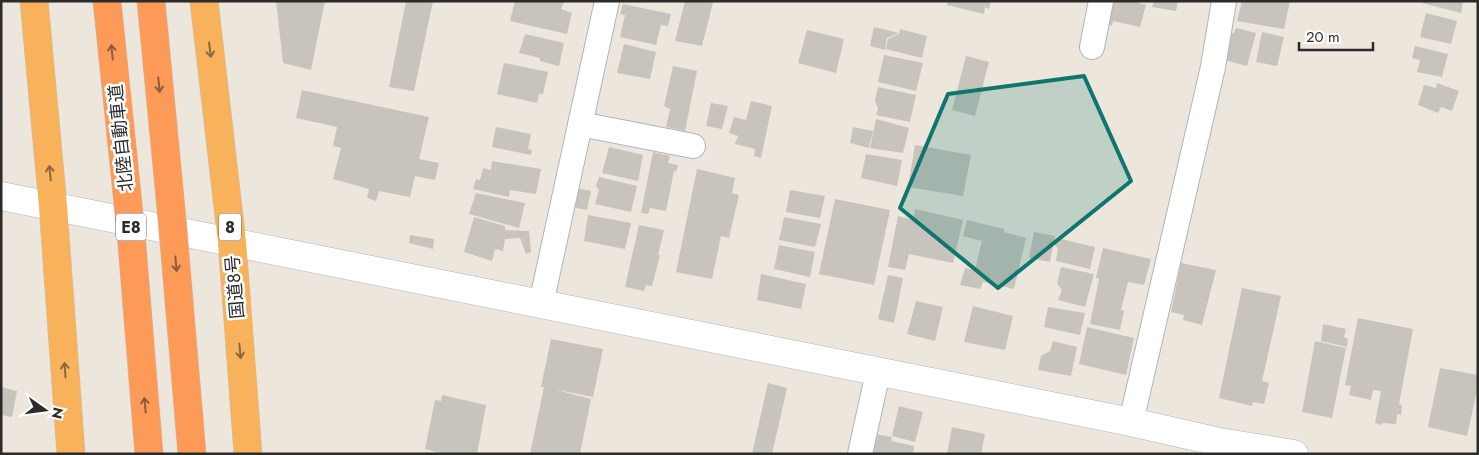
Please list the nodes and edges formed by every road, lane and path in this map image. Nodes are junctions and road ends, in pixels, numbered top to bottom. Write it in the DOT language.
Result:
graph roads {
  1 [pos="34,1"];
  2 [pos="106,1"];
  3 [pos="151,1"];
  4 [pos="204,1"];
  5 [pos="607,1"];
  6 [pos="1102,1"];
  7 [pos="1224,1"];
  8 [pos="1092,47"];
  9 [pos="580,124"];
  10 [pos="693,146"];
  11 [pos="1,196"];
  12 [pos="53,206"];
  13 [pos="232,242"];
  14 [pos="541,304"];
  15 [pos="878,372"];
  16 [pos="1131,422"];
  17 [pos="71,454"];
  18 [pos="149,454"];
  19 [pos="192,454"];
  20 [pos="248,454"];
  21 [pos="860,454"];
  22 [pos="1294,454"];
  12 -- 1 [label="highway, one-way"];
  18 -- 2 [label="highway, 北陸自動車道 / E8, one-way, bridge"];
  3 -- 19 [label="highway, E8, one-way, bridge"];
  4 -- 13 [label="highway, 国道8号 / 8, one-way"];
  5 -- 9 [label="street"];
  6 -- 8 [label="street"];
  7 -- 16 [label="street"];
  9 -- 10 [label="street"];
  9 -- 14 [label="street"];
  11 -- 12 [label="street"];
  12 -- 13 [label="street"];
  17 -- 12 [label="highway, one-way"];
  13 -- 14 [label="street"];
  13 -- 20 [label="highway, 国道8号 / 8, one-way"];
  14 -- 15 [label="street"];
  15 -- 16 [label="street"];
  15 -- 21 [label="street"];
  16 -- 22 [label="street"];
}
